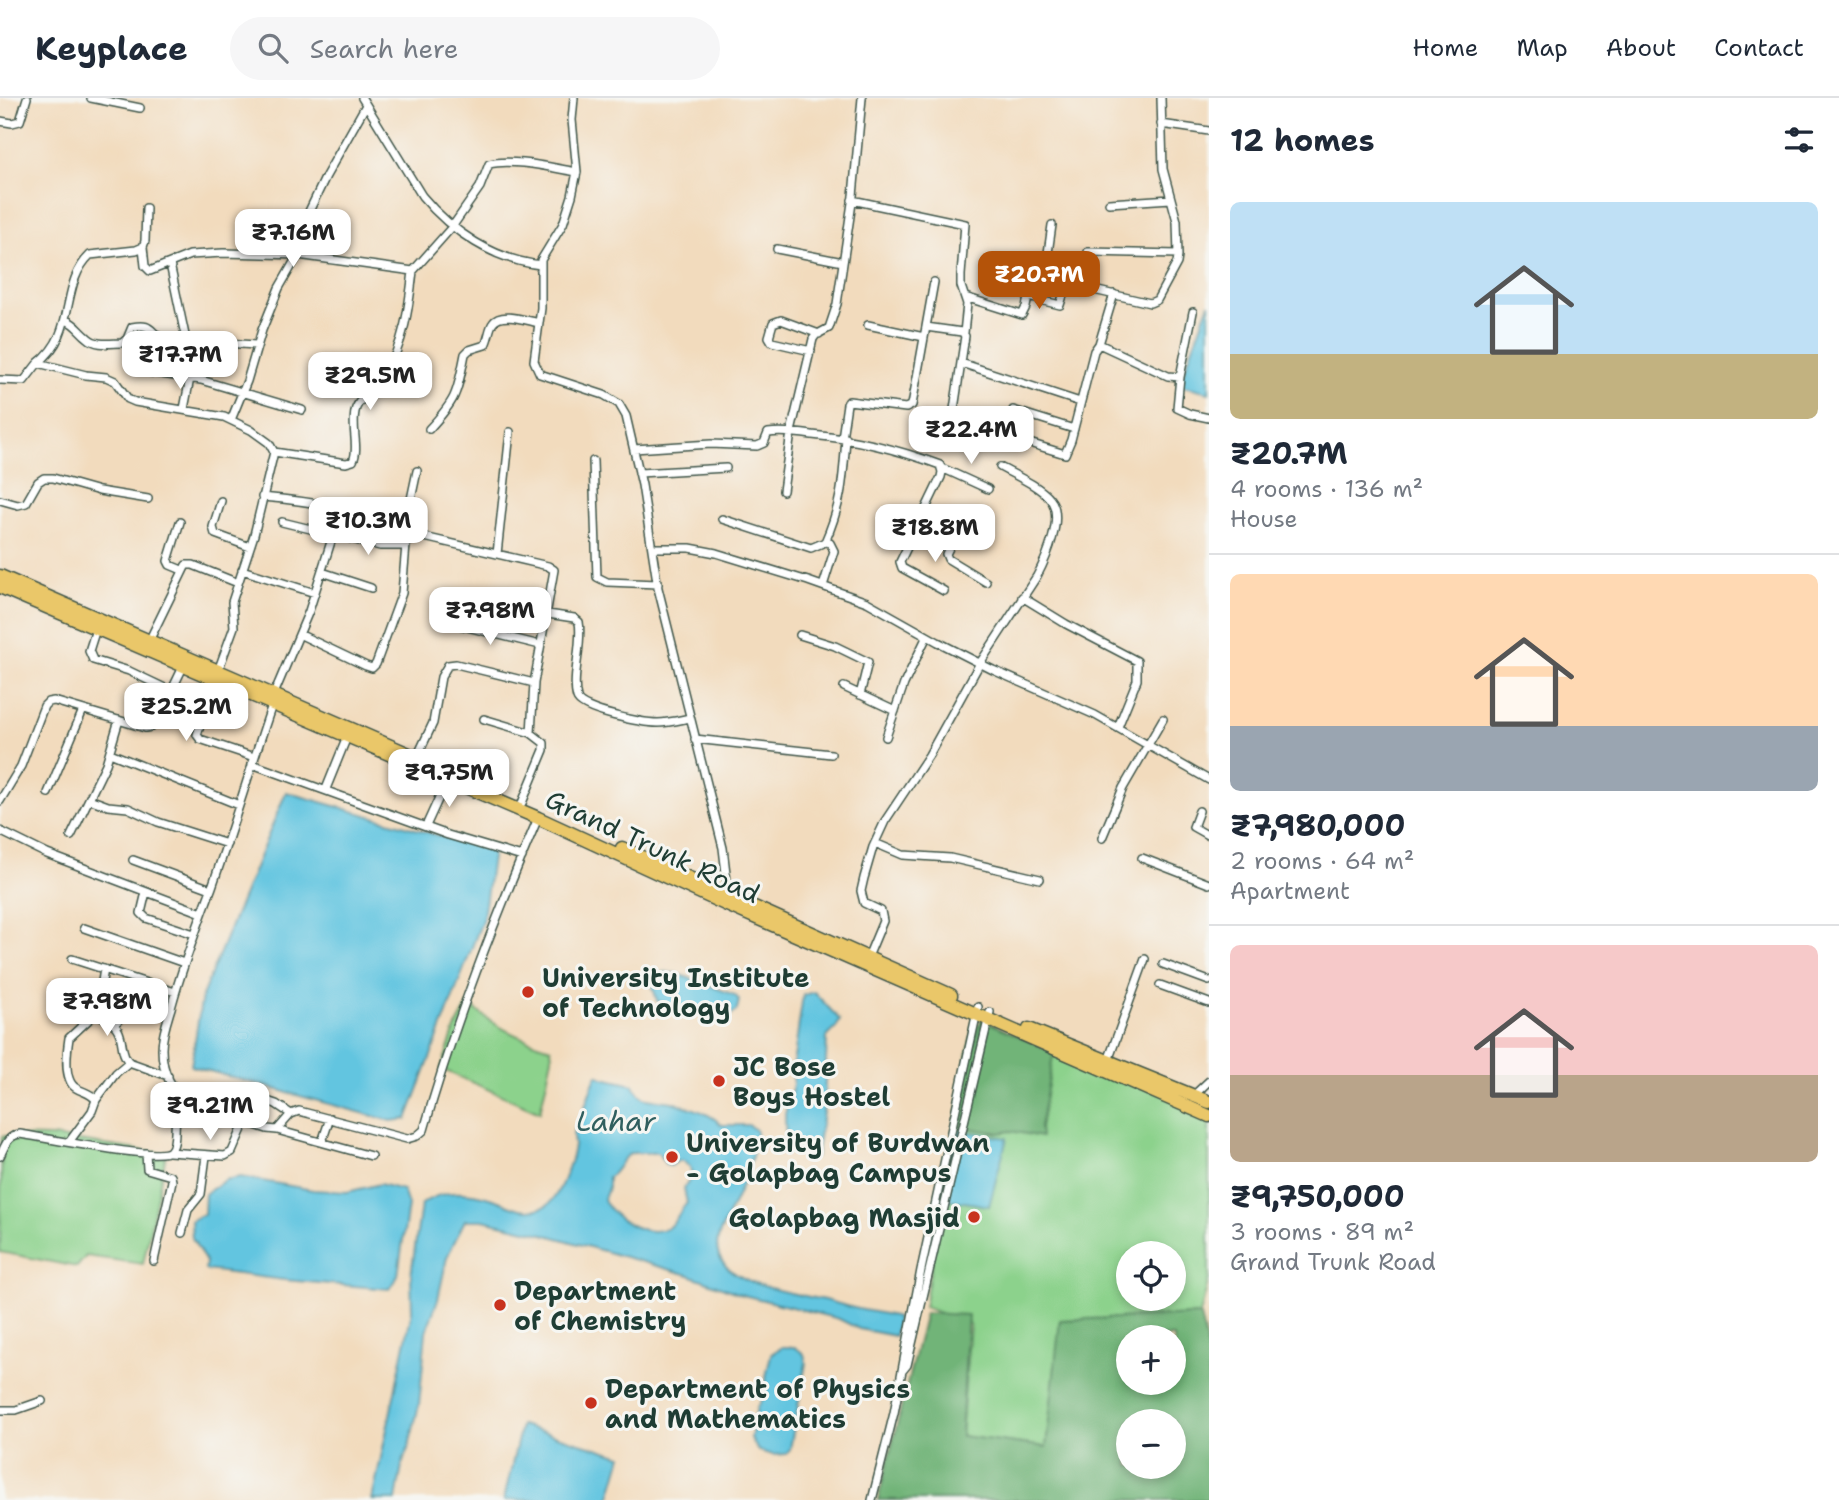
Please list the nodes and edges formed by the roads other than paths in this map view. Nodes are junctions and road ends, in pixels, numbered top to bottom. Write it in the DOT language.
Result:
graph roads {
  1 [pos="27,98"];
  2 [pos="91,98"];
  3 [pos="574,98"];
  4 [pos="862,98"];
  5 [pos="1161,98"];
  6 [pos="364,101"];
  7 [pos="140,108"];
  8 [pos="0,121"];
  9 [pos="1161,124"];
  10 [pos="1209,131"];
  11 [pos="577,172"];
  12 [pos="1171,199"];
  13 [pos="852,201"];
  14 [pos="1109,203"];
  15 [pos="146,208"];
  16 [pos="1052,225"];
  17 [pos="452,227"];
  18 [pos="143,247"];
  19 [pos="777,249"];
  20 [pos="1088,252"];
  21 [pos="1178,254"];
  22 [pos="298,255"];
  23 [pos="843,262"];
  24 [pos="170,264"];
  25 [pos="541,265"];
  26 [pos="413,271"];
  27 [pos="934,282"];
  28 [pos="1114,294"];
  29 [pos="965,297"];
  30 [pos="1028,297"];
  31 [pos="1193,312"];
  32 [pos="66,320"];
  33 [pos="539,323"];
  34 [pos="868,325"];
  35 [pos="926,327"];
  36 [pos="964,333"];
  37 [pos="819,334"];
  38 [pos="924,337"];
  39 [pos="186,340"];
  40 [pos="1098,344"];
  41 [pos="256,345"];
  42 [pos="811,351"];
  43 [pos="139,360"];
  44 [pos="38,363"];
  45 [pos="961,363"];
  46 [pos="1180,377"];
  47 [pos="190,378"];
  48 [pos="0,380"];
  49 [pos="243,392"];
  50 [pos="1080,402"];
  51 [pos="184,409"];
  52 [pos="302,410"];
  53 [pos="1013,410"];
  54 [pos="1209,418"];
  55 [pos="232,420"];
  56 [pos="429,429"];
  57 [pos="1074,429"];
  58 [pos="510,432"];
  59 [pos="791,432"];
  60 [pos="844,438"];
  61 [pos="634,449"];
  62 [pos="275,452"];
  63 [pos="593,461"];
  64 [pos="1000,467"];
  65 [pos="726,468"];
  66 [pos="942,468"];
  67 [pos="417,471"];
  68 [pos="639,473"];
  69 [pos="988,489"];
  70 [pos="783,491"];
  71 [pos="262,496"];
  72 [pos="148,499"];
  73 [pos="0,500"];
  74 [pos="221,501"];
  75 [pos="342,508"];
  76 [pos="921,514"];
  77 [pos="722,519"];
  78 [pos="180,522"];
  79 [pos="282,522"];
  80 [pos="400,524"];
  81 [pos="407,533"];
  82 [pos="334,535"];
  83 [pos="825,542"];
  84 [pos="404,546"];
  85 [pos="250,547"];
  86 [pos="652,548"];
  87 [pos="497,554"];
  88 [pos="182,570"];
  89 [pos="242,570"];
  90 [pos="322,572"];
  91 [pos="0,576"];
  92 [pos="986,582"];
  93 [pos="238,583"];
  94 [pos="658,584"];
  95 [pos="823,586"];
  96 [pos="0,587"];
  97 [pos="371,588"];
  98 [pos="944,591"];
  99 [pos="315,593"];
  100 [pos="1022,597"];
  101 [pos="548,614"];
  102 [pos="447,622"];
  103 [pos="96,629"];
  104 [pos="301,635"];
  105 [pos="800,635"];
  106 [pos="927,636"];
  107 [pos="149,641"];
  108 [pos="540,645"];
  109 [pos="980,663"];
  110 [pos="183,667"];
  111 [pos="216,675"];
  112 [pos="534,683"];
  113 [pos="844,687"];
  114 [pos="171,691"];
  115 [pos="860,695"];
  116 [pos="273,700"];
  117 [pos="83,710"];
  118 [pos="895,711"];
  119 [pos="690,718"];
  120 [pos="484,719"];
  121 [pos="1163,719"];
  122 [pos="119,720"];
  123 [pos="1118,727"];
  124 [pos="531,733"];
  125 [pos="347,737"];
  126 [pos="886,737"];
  127 [pos="695,738"];
  128 [pos="1149,745"];
  129 [pos="110,753"];
  130 [pos="831,754"];
  131 [pos="418,757"];
  132 [pos="253,760"];
  133 [pos="0,780"];
  134 [pos="447,780"];
  135 [pos="1209,780"];
  136 [pos="9,784"];
  137 [pos="326,789"];
  138 [pos="48,793"];
  139 [pos="89,799"];
  140 [pos="0,801"];
  141 [pos="522,803"];
  142 [pos="239,805"];
  143 [pos="1199,811"];
  144 [pos="538,818"];
  145 [pos="426,826"];
  146 [pos="0,831"];
  147 [pos="71,836"];
  148 [pos="1209,836"];
  149 [pos="1102,838"];
  150 [pos="875,843"];
  151 [pos="227,845"];
  152 [pos="522,857"];
  153 [pos="1142,858"];
  154 [pos="133,860"];
  155 [pos="1040,880"];
  156 [pos="1209,884"];
  157 [pos="211,889"];
  158 [pos="146,892"];
  159 [pos="728,901"];
  160 [pos="202,913"];
  161 [pos="84,928"];
  162 [pos="194,934"];
  163 [pos="868,957"];
  164 [pos="72,959"];
  165 [pos="1145,959"];
  166 [pos="184,963"];
  167 [pos="1163,964"];
  168 [pos="104,969"];
  169 [pos="137,980"];
  170 [pos="1209,981"];
  171 [pos="1160,985"];
  172 [pos="175,992"];
  173 [pos="1209,1003"];
  174 [pos="97,1012"];
  175 [pos="983,1014"];
  176 [pos="115,1025"];
  177 [pos="1108,1061"];
  178 [pos="129,1062"];
  179 [pos="168,1076"];
  180 [pos="1209,1081"];
  181 [pos="234,1090"];
  182 [pos="1195,1095"];
  183 [pos="96,1100"];
  184 [pos="1209,1102"];
  185 [pos="190,1104"];
  186 [pos="291,1114"];
  187 [pos="1209,1116"];
  188 [pos="330,1118"];
  189 [pos="245,1122"];
  190 [pos="277,1129"];
  191 [pos="69,1142"];
  192 [pos="322,1142"];
  193 [pos="169,1152"];
  194 [pos="146,1153"];
  195 [pos="0,1156"];
  196 [pos="206,1156"];
  197 [pos="371,1156"];
  198 [pos="182,1233"];
  199 [pos="154,1261"];
  200 [pos="925,1271"];
  201 [pos="42,1401"];
  202 [pos="0,1410"];
  203 [pos="872,1500"];
  1 -- 8 [label="street"];
  2 -- 7 [label="street"];
  3 -- 11 [label="street"];
  4 -- 13 [label="street"];
  5 -- 9 [label="street"];
  6 -- 17 [label="street"];
  6 -- 22 [label="street"];
  9 -- 10 [label="street"];
  9 -- 12 [label="street"];
  11 -- 17 [label="street"];
  11 -- 25 [label="street"];
  12 -- 14 [label="street"];
  12 -- 21 [label="street"];
  13 -- 23 [label="street"];
  13 -- 29 [label="street"];
  15 -- 18 [label="street"];
  16 -- 30 [label="street"];
  17 -- 25 [label="street"];
  17 -- 26 [label="street"];
  18 -- 24 [label="street"];
  18 -- 32 [label="street"];
  19 -- 23 [label="street"];
  20 -- 21 [label="street"];
  21 -- 28 [label="street"];
  22 -- 24 [label="street"];
  22 -- 26 [label="street"];
  22 -- 41 [label="street"];
  23 -- 37 [label="street"];
  24 -- 39 [label="street"];
  25 -- 33 [label="street"];
  26 -- 62 [label="street"];
  27 -- 35 [label="street"];
  28 -- 30 [label="street"];
  28 -- 40 [label="street"];
  29 -- 30 [label="street"];
  29 -- 36 [label="street"];
  31 -- 46 [label="street"];
  32 -- 39 [label="street"];
  32 -- 44 [label="street"];
  33 -- 56 [label="street"];
  33 -- 61 [label="street"];
  34 -- 38 [label="street"];
  35 -- 36 [label="street"];
  35 -- 38 [label="street"];
  36 -- 45 [label="street"];
  37 -- 42 [label="street"];
  37 -- 42 [label="street"];
  38 -- 60 [label="street"];
  39 -- 41 [label="street"];
  40 -- 46 [label="street"];
  40 -- 50 [label="street"];
  41 -- 49 [label="street"];
  42 -- 59 [label="street"];
  43 -- 47 [label="street"];
  44 -- 48 [label="street"];
  44 -- 51 [label="street"];
  45 -- 50 [label="street"];
  45 -- 57 [label="street"];
  46 -- 54 [label="street"];
  47 -- 49 [label="street"];
  47 -- 51 [label="street"];
  49 -- 52 [label="street"];
  49 -- 55 [label="street"];
  50 -- 57 [label="street"];
  51 -- 55 [label="street"];
  53 -- 57 [label="street"];
  55 -- 62 [label="street"];
  58 -- 87 [label="street"];
  59 -- 60 [label="street"];
  59 -- 61 [label="street"];
  59 -- 70 [label="street"];
  60 -- 66 [label="street"];
  60 -- 83 [label="street"];
  61 -- 68 [label="street"];
  62 -- 71 [label="street"];
  63 -- 94 [label="street"];
  64 -- 100 [label="street"];
  65 -- 68 [label="street"];
  66 -- 69 [label="street"];
  66 -- 76 [label="street"];
  67 -- 80 [label="street"];
  68 -- 86 [label="street"];
  71 -- 75 [label="street"];
  71 -- 85 [label="street"];
  72 -- 73 [label="street"];
  74 -- 85 [label="street"];
  75 -- 80 [label="street"];
  75 -- 82 [label="street"];
  76 -- 92 [label="street"];
  76 -- 98 [label="street"];
  77 -- 83 [label="street"];
  78 -- 88 [label="street"];
  79 -- 82 [label="street"];
  80 -- 81 [label="street"];
  81 -- 84 [label="street"];
  81 -- 87 [label="street"];
  82 -- 84 [label="street"];
  82 -- 90 [label="street"];
  83 -- 95 [label="street"];
  84 -- 104 [label="street"];
  85 -- 89 [label="street"];
  86 -- 94 [label="street"];
  86 -- 95 [label="street"];
  87 -- 101 [label="street"];
  88 -- 93 [label="street"];
  88 -- 107 [label="street"];
  89 -- 93 [label="street"];
  89 -- 99 [label="street"];
  90 -- 97 [label="street"];
  90 -- 99 [label="street"];
  91 -- 107 [label="main road, Grand Trunk Road"];
  93 -- 111 [label="street"];
  94 -- 119 [label="street"];
  95 -- 106 [label="street"];
  96 -- 103 [label="main road, Grand Trunk Road"];
  99 -- 104 [label="street"];
  100 -- 109 [label="street"];
  100 -- 123 [label="street"];
  101 -- 108 [label="street"];
  101 -- 119 [label="street"];
  102 -- 108 [label="street"];
  103 -- 110 [label="main road, Grand Trunk Road"];
  103 -- 114 [label="street"];
  104 -- 116 [label="street"];
  105 -- 115 [label="street"];
  106 -- 109 [label="street"];
  106 -- 118 [label="street"];
  107 -- 111 [label="main road, Grand Trunk Road"];
  108 -- 112 [label="street"];
  109 -- 123 [label="street"];
  109 -- 150 [label="street"];
  110 -- 111 [label="main road, Grand Trunk Road"];
  110 -- 114 [label="street"];
  111 -- 116 [label="main road, Grand Trunk Road"];
  111 -- 132 [label="street"];
  112 -- 124 [label="street"];
  112 -- 131 [label="street"];
  113 -- 115 [label="street"];
  114 -- 122 [label="street"];
  115 -- 118 [label="street"];
  116 -- 125 [label="main road, Grand Trunk Road"];
  116 -- 131 [label="main road, Grand Trunk Road"];
  116 -- 132 [label="street"];
  117 -- 122 [label="street"];
  117 -- 136 [label="street"];
  117 -- 138 [label="street"];
  118 -- 126 [label="street"];
  119 -- 127 [label="street"];
  120 -- 124 [label="street"];
  121 -- 128 [label="street"];
  122 -- 129 [label="street"];
  123 -- 128 [label="street"];
  124 -- 141 [label="street"];
  125 -- 134 [label="main road, Grand Trunk Road"];
  125 -- 137 [label="street"];
  127 -- 130 [label="street"];
  127 -- 159 [label="street"];
  128 -- 135 [label="street"];
  128 -- 149 [label="street"];
  129 -- 139 [label="street"];
  129 -- 142 [label="street"];
  131 -- 141 [label="main road, Grand Trunk Road"];
  132 -- 137 [label="street"];
  132 -- 142 [label="street"];
  133 -- 136 [label="street"];
  134 -- 144 [label="main road, Grand Trunk Road"];
  134 -- 145 [label="street"];
  136 -- 140 [label="street"];
  137 -- 145 [label="street"];
  139 -- 147 [label="street"];
  139 -- 151 [label="street"];
  141 -- 159 [label="main road, Grand Trunk Road"];
  142 -- 151 [label="street"];
  143 -- 148 [label="street"];
  144 -- 152 [label="street"];
  144 -- 159 [label="main road, Grand Trunk Road"];
  145 -- 152 [label="street"];
  146 -- 158 [label="street"];
  150 -- 155 [label="street"];
  150 -- 163 [label="street"];
  151 -- 157 [label="street"];
  152 -- 188 [label="street"];
  153 -- 156 [label="street"];
  154 -- 157 [label="street"];
  157 -- 160 [label="street"];
  158 -- 160 [label="street"];
  158 -- 162 [label="street"];
  159 -- 163 [label="main road, Grand Trunk Road"];
  159 -- 175 [label="main road, Grand Trunk Road"];
  160 -- 162 [label="street"];
  161 -- 166 [label="street"];
  162 -- 166 [label="street"];
  163 -- 175 [label="main road, Grand Trunk Road"];
  164 -- 168 [label="street"];
  165 -- 177 [label="street"];
  166 -- 172 [label="street"];
  167 -- 170 [label="street"];
  168 -- 169 [label="street"];
  168 -- 174 [label="street"];
  169 -- 172 [label="street"];
  169 -- 176 [label="street"];
  171 -- 173 [label="street"];
  172 -- 179 [label="street"];
  174 -- 176 [label="street"];
  174 -- 183 [label="street"];
  175 -- 177 [label="main road, Grand Trunk Road"];
  175 -- 187 [label="main road, Grand Trunk Road"];
  175 -- 200 [label="street"];
  175 -- 200 [label="street"];
  176 -- 178 [label="street"];
  177 -- 182 [label="main road, Grand Trunk Road"];
  178 -- 179 [label="street"];
  178 -- 183 [label="street"];
  179 -- 185 [label="street"];
  180 -- 182 [label="street"];
  181 -- 186 [label="street"];
  182 -- 184 [label="main road, Grand Trunk Road"];
  183 -- 191 [label="street"];
  185 -- 189 [label="street"];
  185 -- 193 [label="street"];
  186 -- 188 [label="street"];
  186 -- 190 [label="street"];
  188 -- 192 [label="street"];
  189 -- 190 [label="street"];
  189 -- 196 [label="street"];
  190 -- 192 [label="street"];
  191 -- 194 [label="street"];
  191 -- 195 [label="street"];
  192 -- 197 [label="street"];
  193 -- 194 [label="street"];
  193 -- 196 [label="street"];
  194 -- 199 [label="street"];
  196 -- 198 [label="street"];
  200 -- 203 [label="street"];
  201 -- 202 [label="street"];
}
